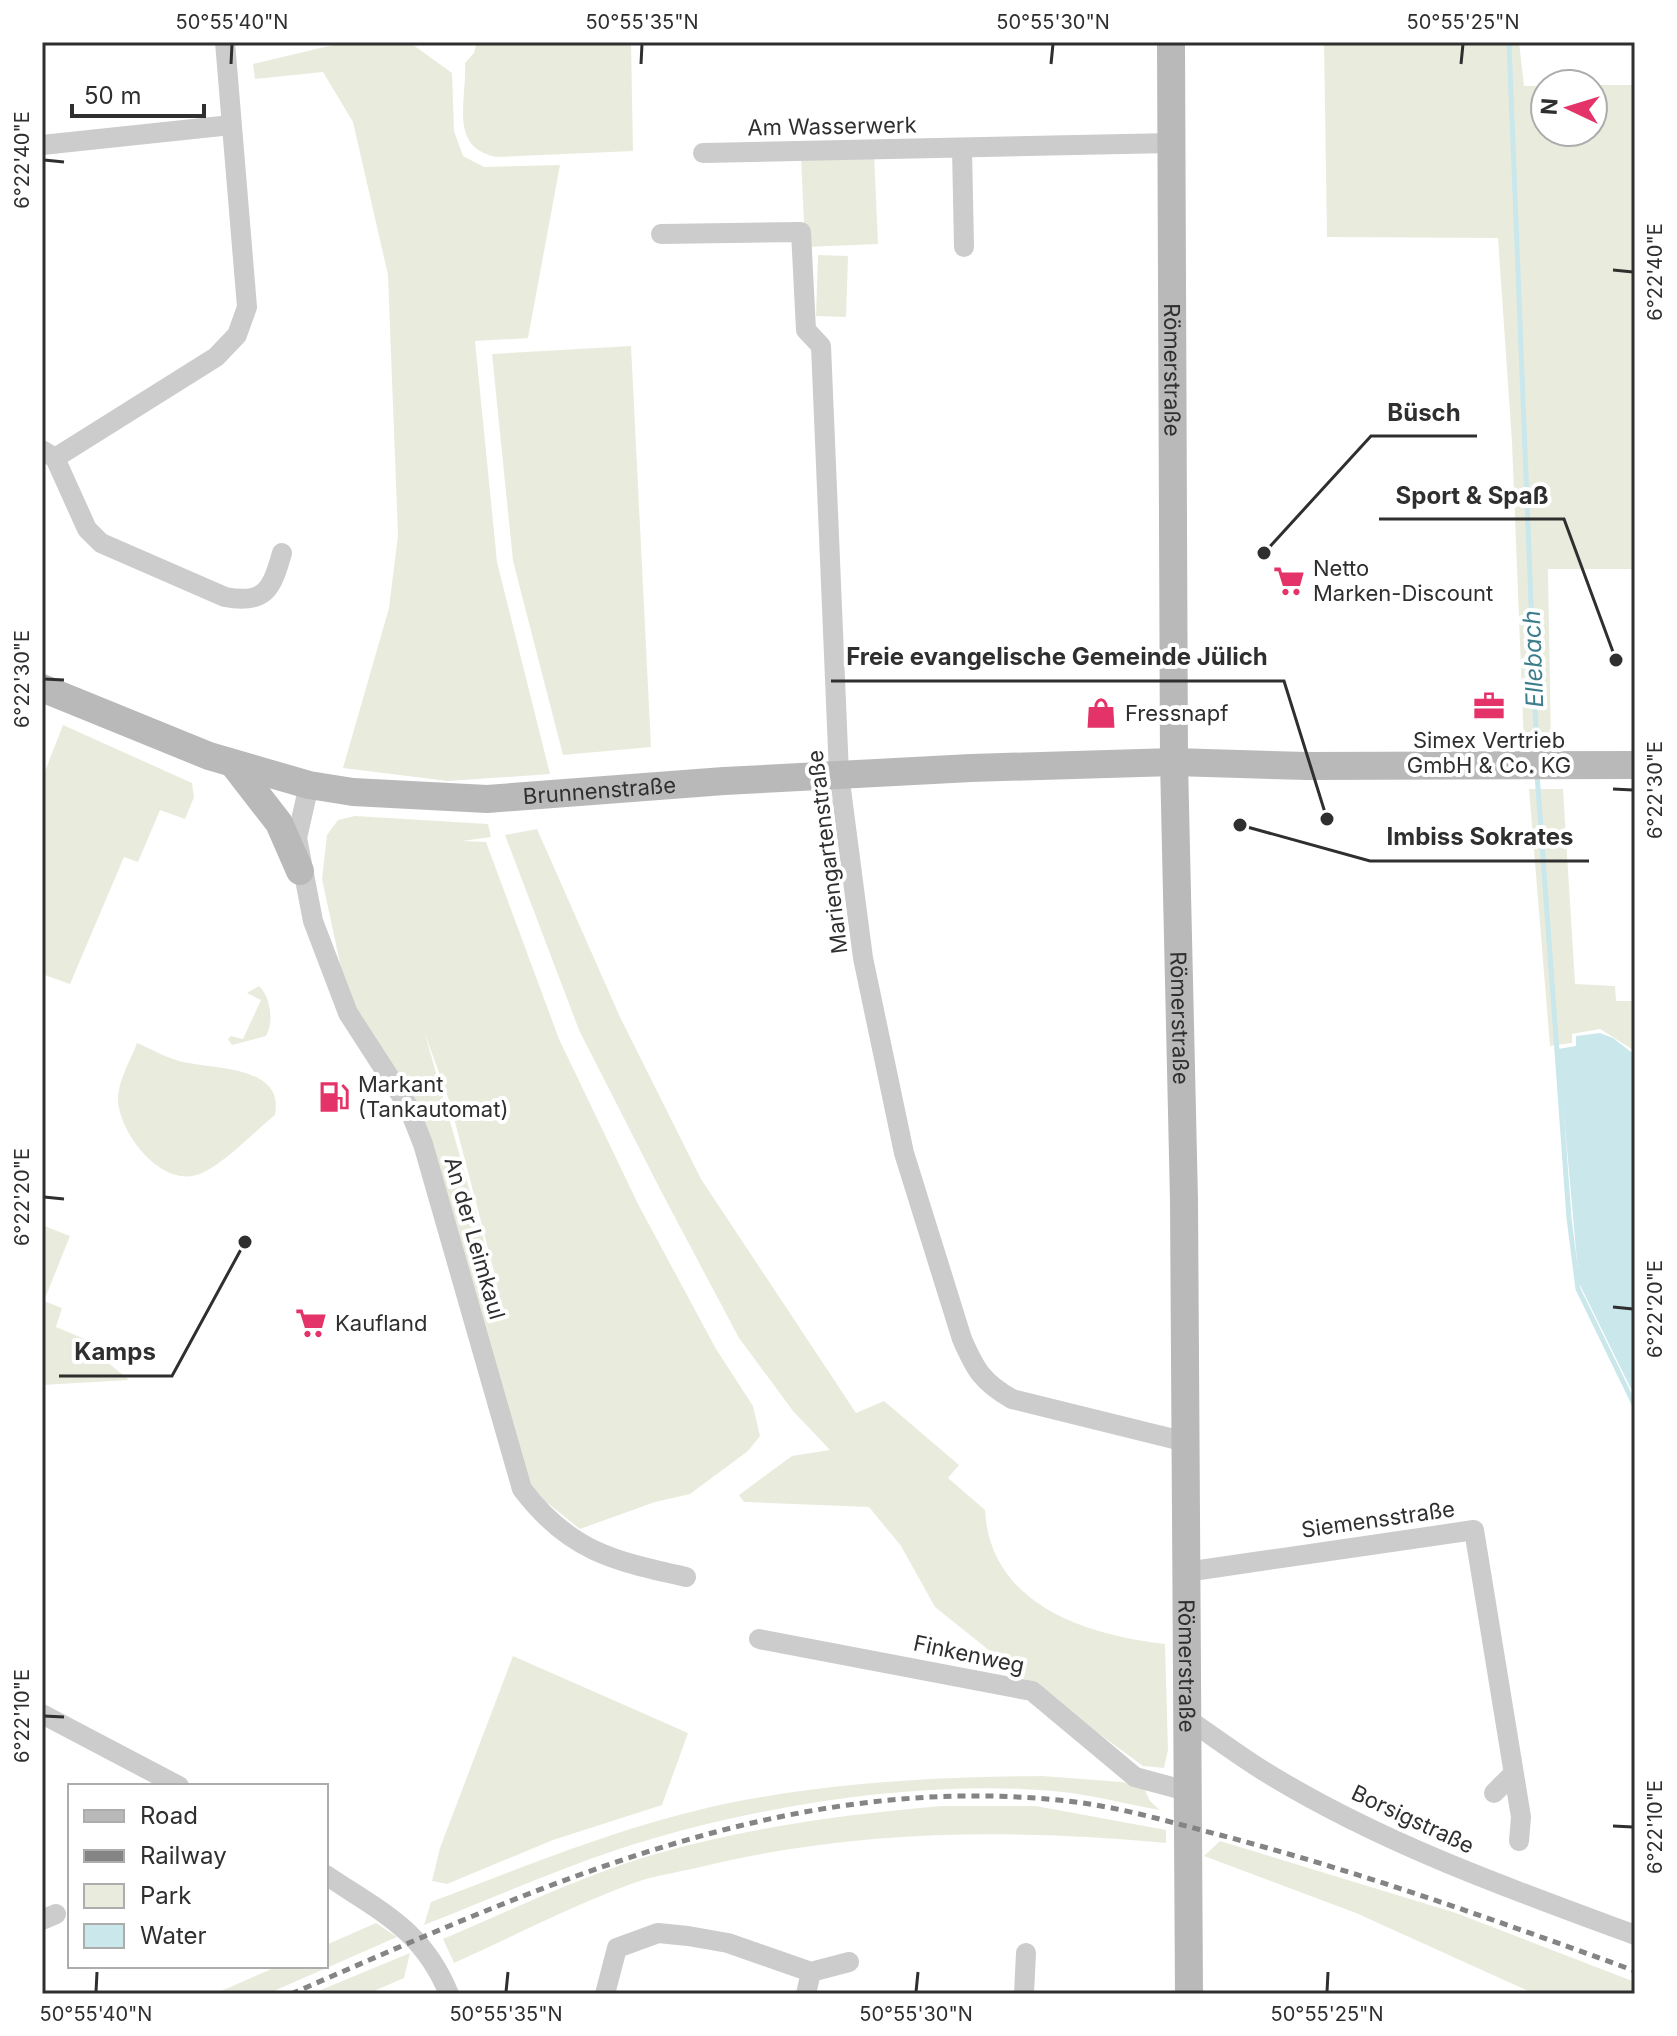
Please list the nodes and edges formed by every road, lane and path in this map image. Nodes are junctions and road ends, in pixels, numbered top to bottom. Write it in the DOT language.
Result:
graph roads {
  1 [pos="225,42"];
  2 [pos="1171,42"];
  3 [pos="231,125"];
  4 [pos="1172,143"];
  5 [pos="42,145"];
  6 [pos="962,148"];
  7 [pos="703,153"];
  8 [pos="661,234"];
  9 [pos="964,247"];
  10 [pos="48,454"];
  11 [pos="282,553"];
  12 [pos="42,688"];
  13 [pos="1174,762"];
  14 [pos="234,765"];
  15 [pos="1635,765"];
  16 [pos="839,774"];
  17 [pos="309,785"];
  18 [pos="300,871"];
  19 [pos="1186,1442"];
  20 [pos="1186,1572"];
  21 [pos="686,1577"];
  22 [pos="759,1639"];
  23 [pos="42,1714"];
  24 [pos="1186,1718"];
  25 [pos="1512,1775"];
  26 [pos="175,1784"];
  27 [pos="1187,1791"];
  28 [pos="1494,1793"];
  29 [pos="1519,1841"];
  30 [pos="328,1876"];
  31 [pos="1635,1935"];
  32 [pos="1026,1953"];
  33 [pos="849,1962"];
  34 [pos="811,1972"];
  35 [pos="449,1994"];
  36 [pos="605,1994"];
  37 [pos="806,1994"];
  38 [pos="1024,1994"];
  39 [pos="1189,1994"];
  1 -- 3 [label="street"];
  2 -- 4 [label="main road, Römerstraße"];
  3 -- 5 [label="street"];
  3 -- 10 [label="street"];
  4 -- 6 [label="street, Am Wasserwerk"];
  4 -- 13 [label="main road, Römerstraße"];
  6 -- 7 [label="street, Am Wasserwerk"];
  6 -- 9 [label="street"];
  8 -- 16 [label="street, Mariengartenstraße"];
  10 -- 11 [label="street"];
  12 -- 14 [label="main road, Brunnenstraße"];
  13 -- 15 [label="main road, Brunnenstraße"];
  13 -- 16 [label="main road, Brunnenstraße"];
  13 -- 19 [label="main road, Römerstraße"];
  14 -- 17 [label="main road, Brunnenstraße"];
  14 -- 18 [label="main road"];
  16 -- 17 [label="main road, Brunnenstraße"];
  16 -- 19 [label="street, Mariengartenstraße"];
  17 -- 18 [label="street, An der Leimkaul"];
  18 -- 21 [label="street, An der Leimkaul"];
  19 -- 20 [label="main road, Römerstraße"];
  20 -- 24 [label="main road, Römerstraße"];
  20 -- 25 [label="street, Siemensstraße"];
  22 -- 27 [label="street, Finkenweg"];
  23 -- 26 [label="street"];
  24 -- 27 [label="main road, Römerstraße"];
  24 -- 31 [label="street, Borsigstraße"];
  25 -- 28 [label="street"];
  25 -- 29 [label="street, Siemensstraße"];
  27 -- 39 [label="main road, Römerstraße"];
  30 -- 35 [label="street"];
  32 -- 38 [label="street"];
  33 -- 34 [label="street"];
  34 -- 36 [label="street"];
  34 -- 37 [label="street"];
}
